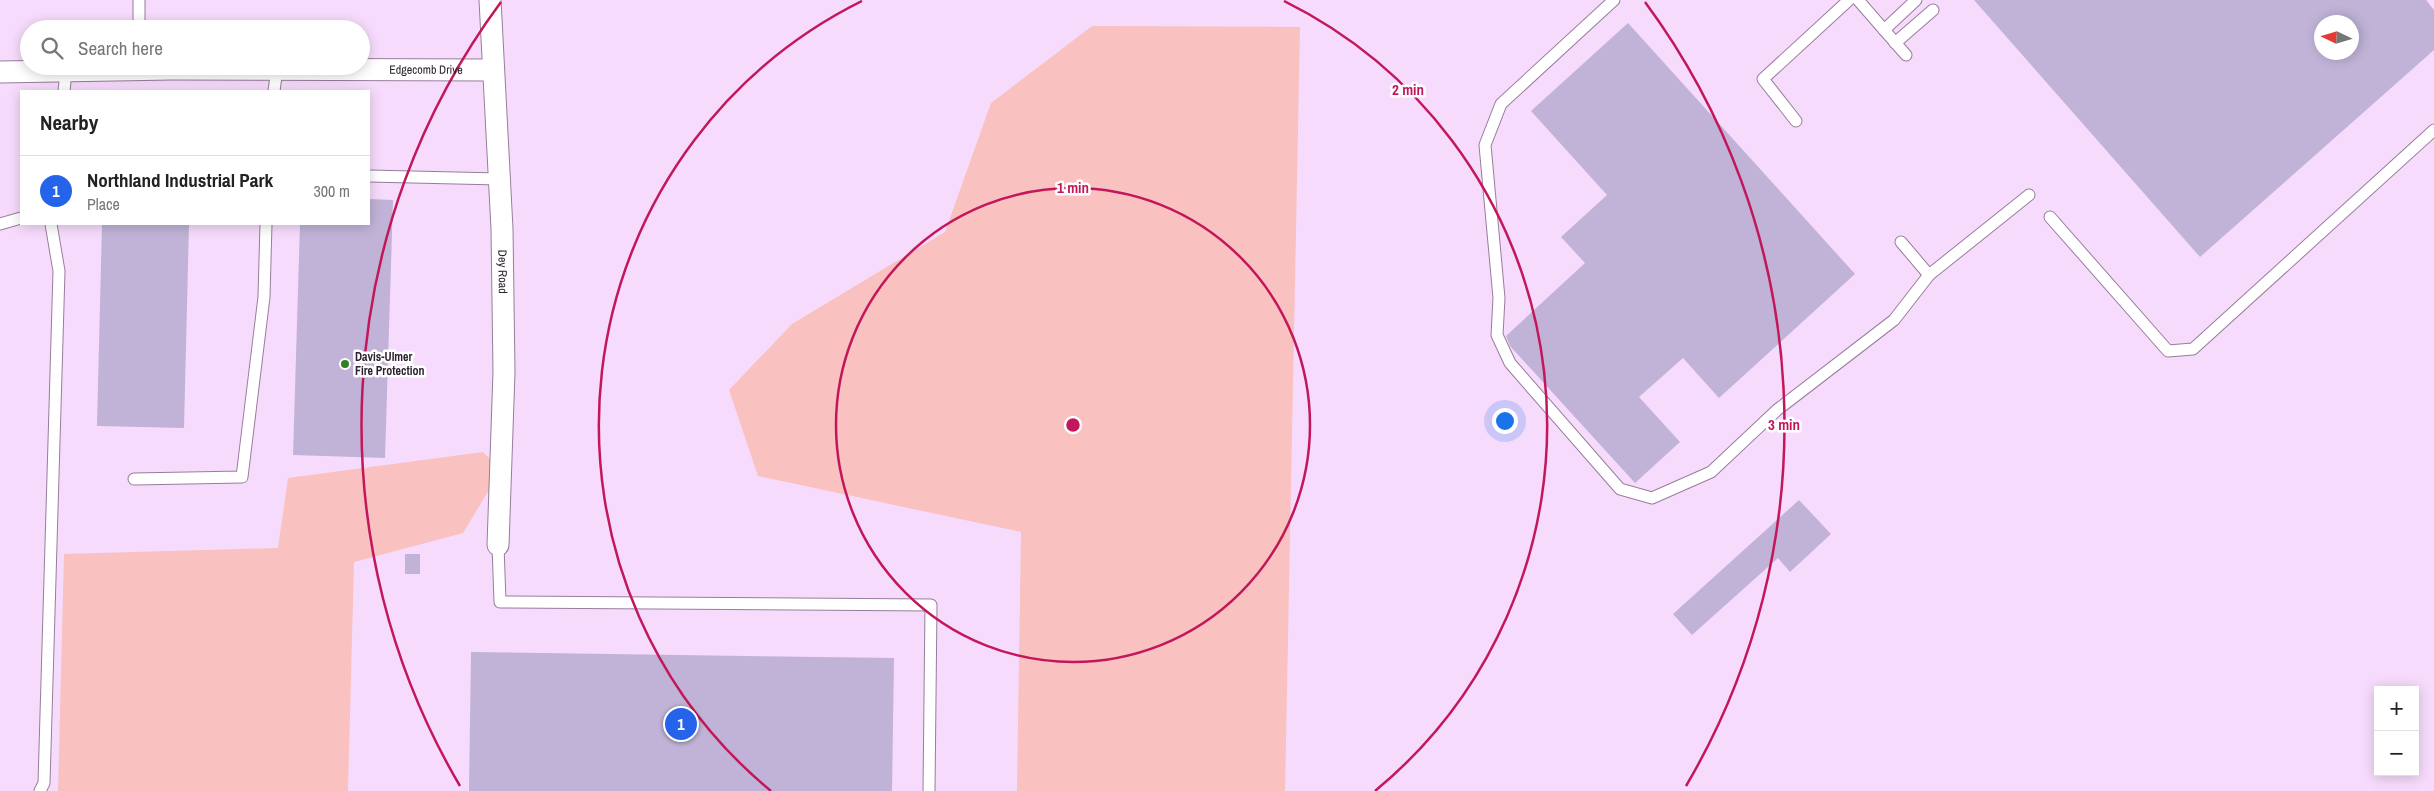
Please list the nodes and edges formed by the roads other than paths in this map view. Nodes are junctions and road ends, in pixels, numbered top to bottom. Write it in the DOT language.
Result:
graph roads {
  1 [pos="139,0"];
  2 [pos="490,0"];
  3 [pos="1614,0"];
  4 [pos="1849,0"];
  5 [pos="1858,0"];
  6 [pos="1916,0"];
  7 [pos="1933,10"];
  8 [pos="138,20"];
  9 [pos="1884,30"];
  10 [pos="1896,43"];
  11 [pos="1906,55"];
  12 [pos="370,69"];
  13 [pos="493,70"];
  14 [pos="0,72"];
  15 [pos="20,75"];
  16 [pos="22,75"];
  17 [pos="99,75"];
  18 [pos="276,75"];
  19 [pos="65,81"];
  20 [pos="274,90"];
  21 [pos="1796,121"];
  22 [pos="2434,130"];
  23 [pos="370,176"];
  24 [pos="500,179"];
  25 [pos="2029,195"];
  26 [pos="2050,217"];
  27 [pos="20,218"];
  28 [pos="0,224"];
  29 [pos="51,225"];
  30 [pos="266,225"];
  31 [pos="1901,242"];
  32 [pos="1929,275"];
  33 [pos="134,479"];
  34 [pos="498,545"];
  35 [pos="40,791"];
  36 [pos="929,791"];
  1 -- 8 [label="lane"];
  2 -- 13 [label="street, Dey Road"];
  3 -- 32 [label="lane"];
  4 -- 21 [label="lane"];
  5 -- 9 [label="lane"];
  6 -- 9 [label="lane"];
  7 -- 10 [label="lane"];
  9 -- 10 [label="lane"];
  10 -- 11 [label="lane"];
  12 -- 13 [label="street, Edgecomb Drive"];
  13 -- 24 [label="street, Dey Road"];
  14 -- 15 [label="street, Edgecomb Drive"];
  16 -- 19 [label="street, Edgecomb Drive"];
  17 -- 19 [label="street, Edgecomb Drive"];
  18 -- 20 [label="lane"];
  22 -- 26 [label="lane"];
  23 -- 24 [label="lane"];
  24 -- 34 [label="street, Dey Road"];
  25 -- 32 [label="lane"];
  27 -- 28 [label="lane"];
  29 -- 35 [label="lane"];
  30 -- 33 [label="lane"];
  31 -- 32 [label="lane"];
  34 -- 36 [label="lane"];
}
